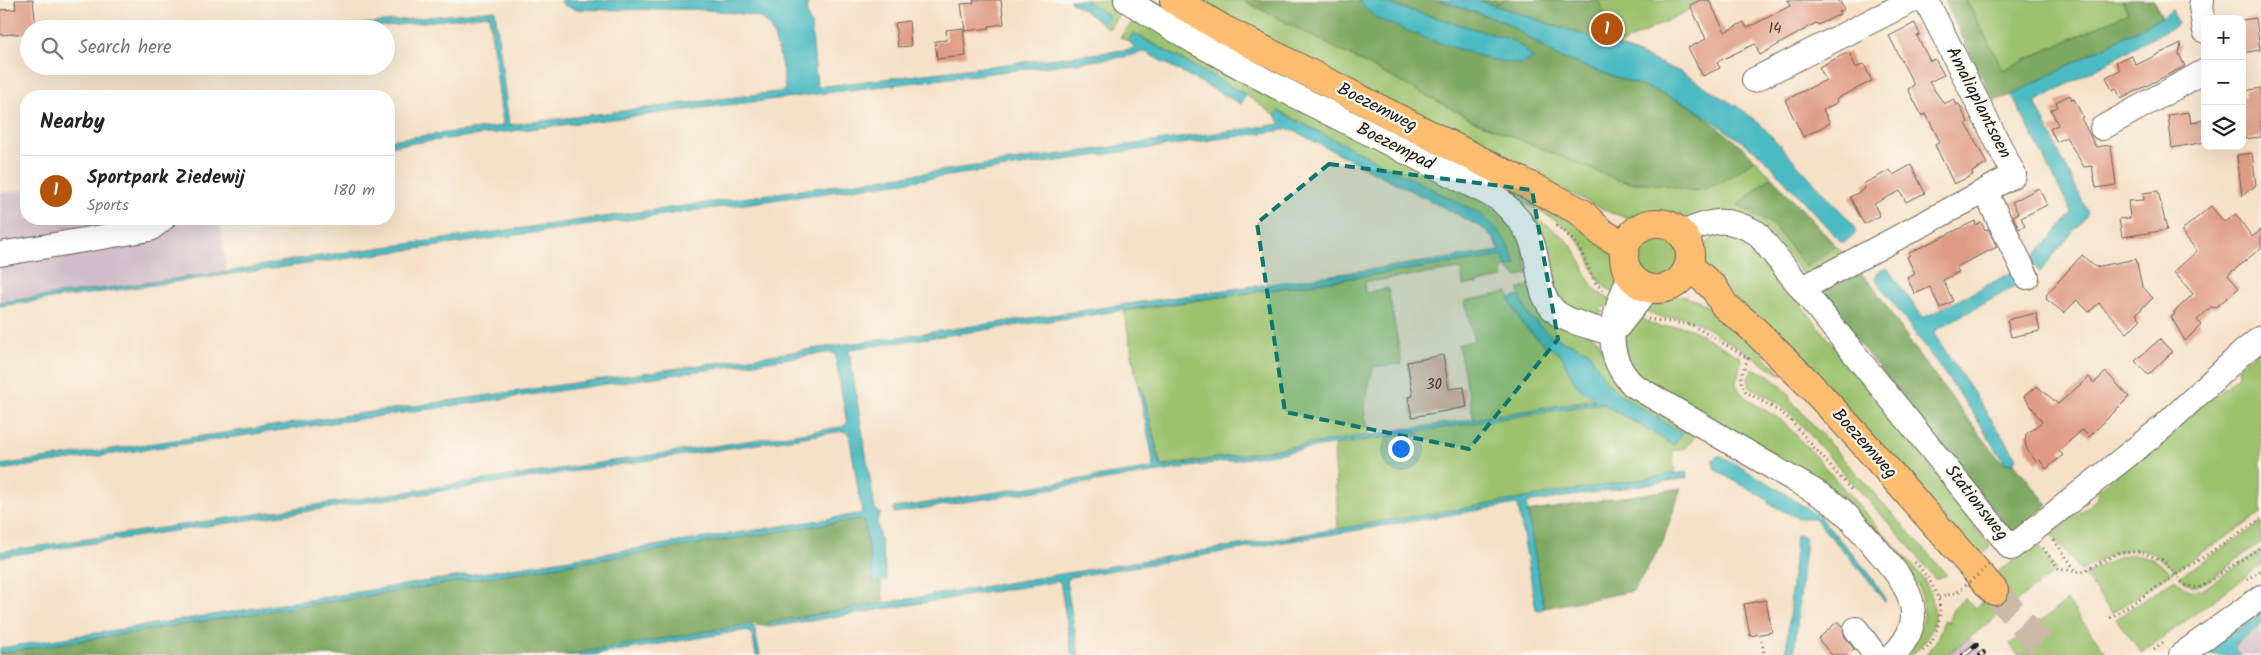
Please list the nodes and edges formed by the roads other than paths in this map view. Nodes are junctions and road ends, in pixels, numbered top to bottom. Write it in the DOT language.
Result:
graph roads {
  1 [pos="1126,0"];
  2 [pos="1174,0"];
  3 [pos="1913,0"];
  4 [pos="1926,0"];
  5 [pos="2202,0"];
  6 [pos="2202,15"];
  7 [pos="2201,73"];
  8 [pos="1754,80"];
  9 [pos="2102,128"];
  10 [pos="1984,191"];
  11 [pos="155,225"];
  12 [pos="1631,238"];
  13 [pos="0,254"];
  14 [pos="1684,257"];
  15 [pos="2028,277"];
  16 [pos="1639,281"];
  17 [pos="1803,288"];
  18 [pos="1612,334"];
  19 [pos="2261,338"];
  20 [pos="1994,591"];
  21 [pos="2261,597"];
  22 [pos="1856,629"];
  23 [pos="1875,655"];
  24 [pos="1893,655"];
  25 [pos="2180,655"];
  1 -- 18 [label="street, Boezempad"];
  2 -- 12 [label="main road, Boezemweg"];
  3 -- 8 [label="street"];
  4 -- 10 [label="street, Amaliaplantsoen"];
  5 -- 6 [label="street"];
  7 -- 9 [label="street"];
  10 -- 15 [label="street"];
  10 -- 17 [label="street, Amaliaplantsoen"];
  11 -- 13 [label="street"];
  12 -- 14 [label="main road"];
  12 -- 16 [label="main road"];
  14 -- 16 [label="main road"];
  14 -- 17 [label="street, Stationsweg"];
  14 -- 20 [label="main road, Boezemweg"];
  16 -- 18 [label="street"];
  17 -- 19 [label="street, Stationsweg"];
  18 -- 24 [label="street"];
  21 -- 25 [label="street"];
  22 -- 23 [label="street"];
}
